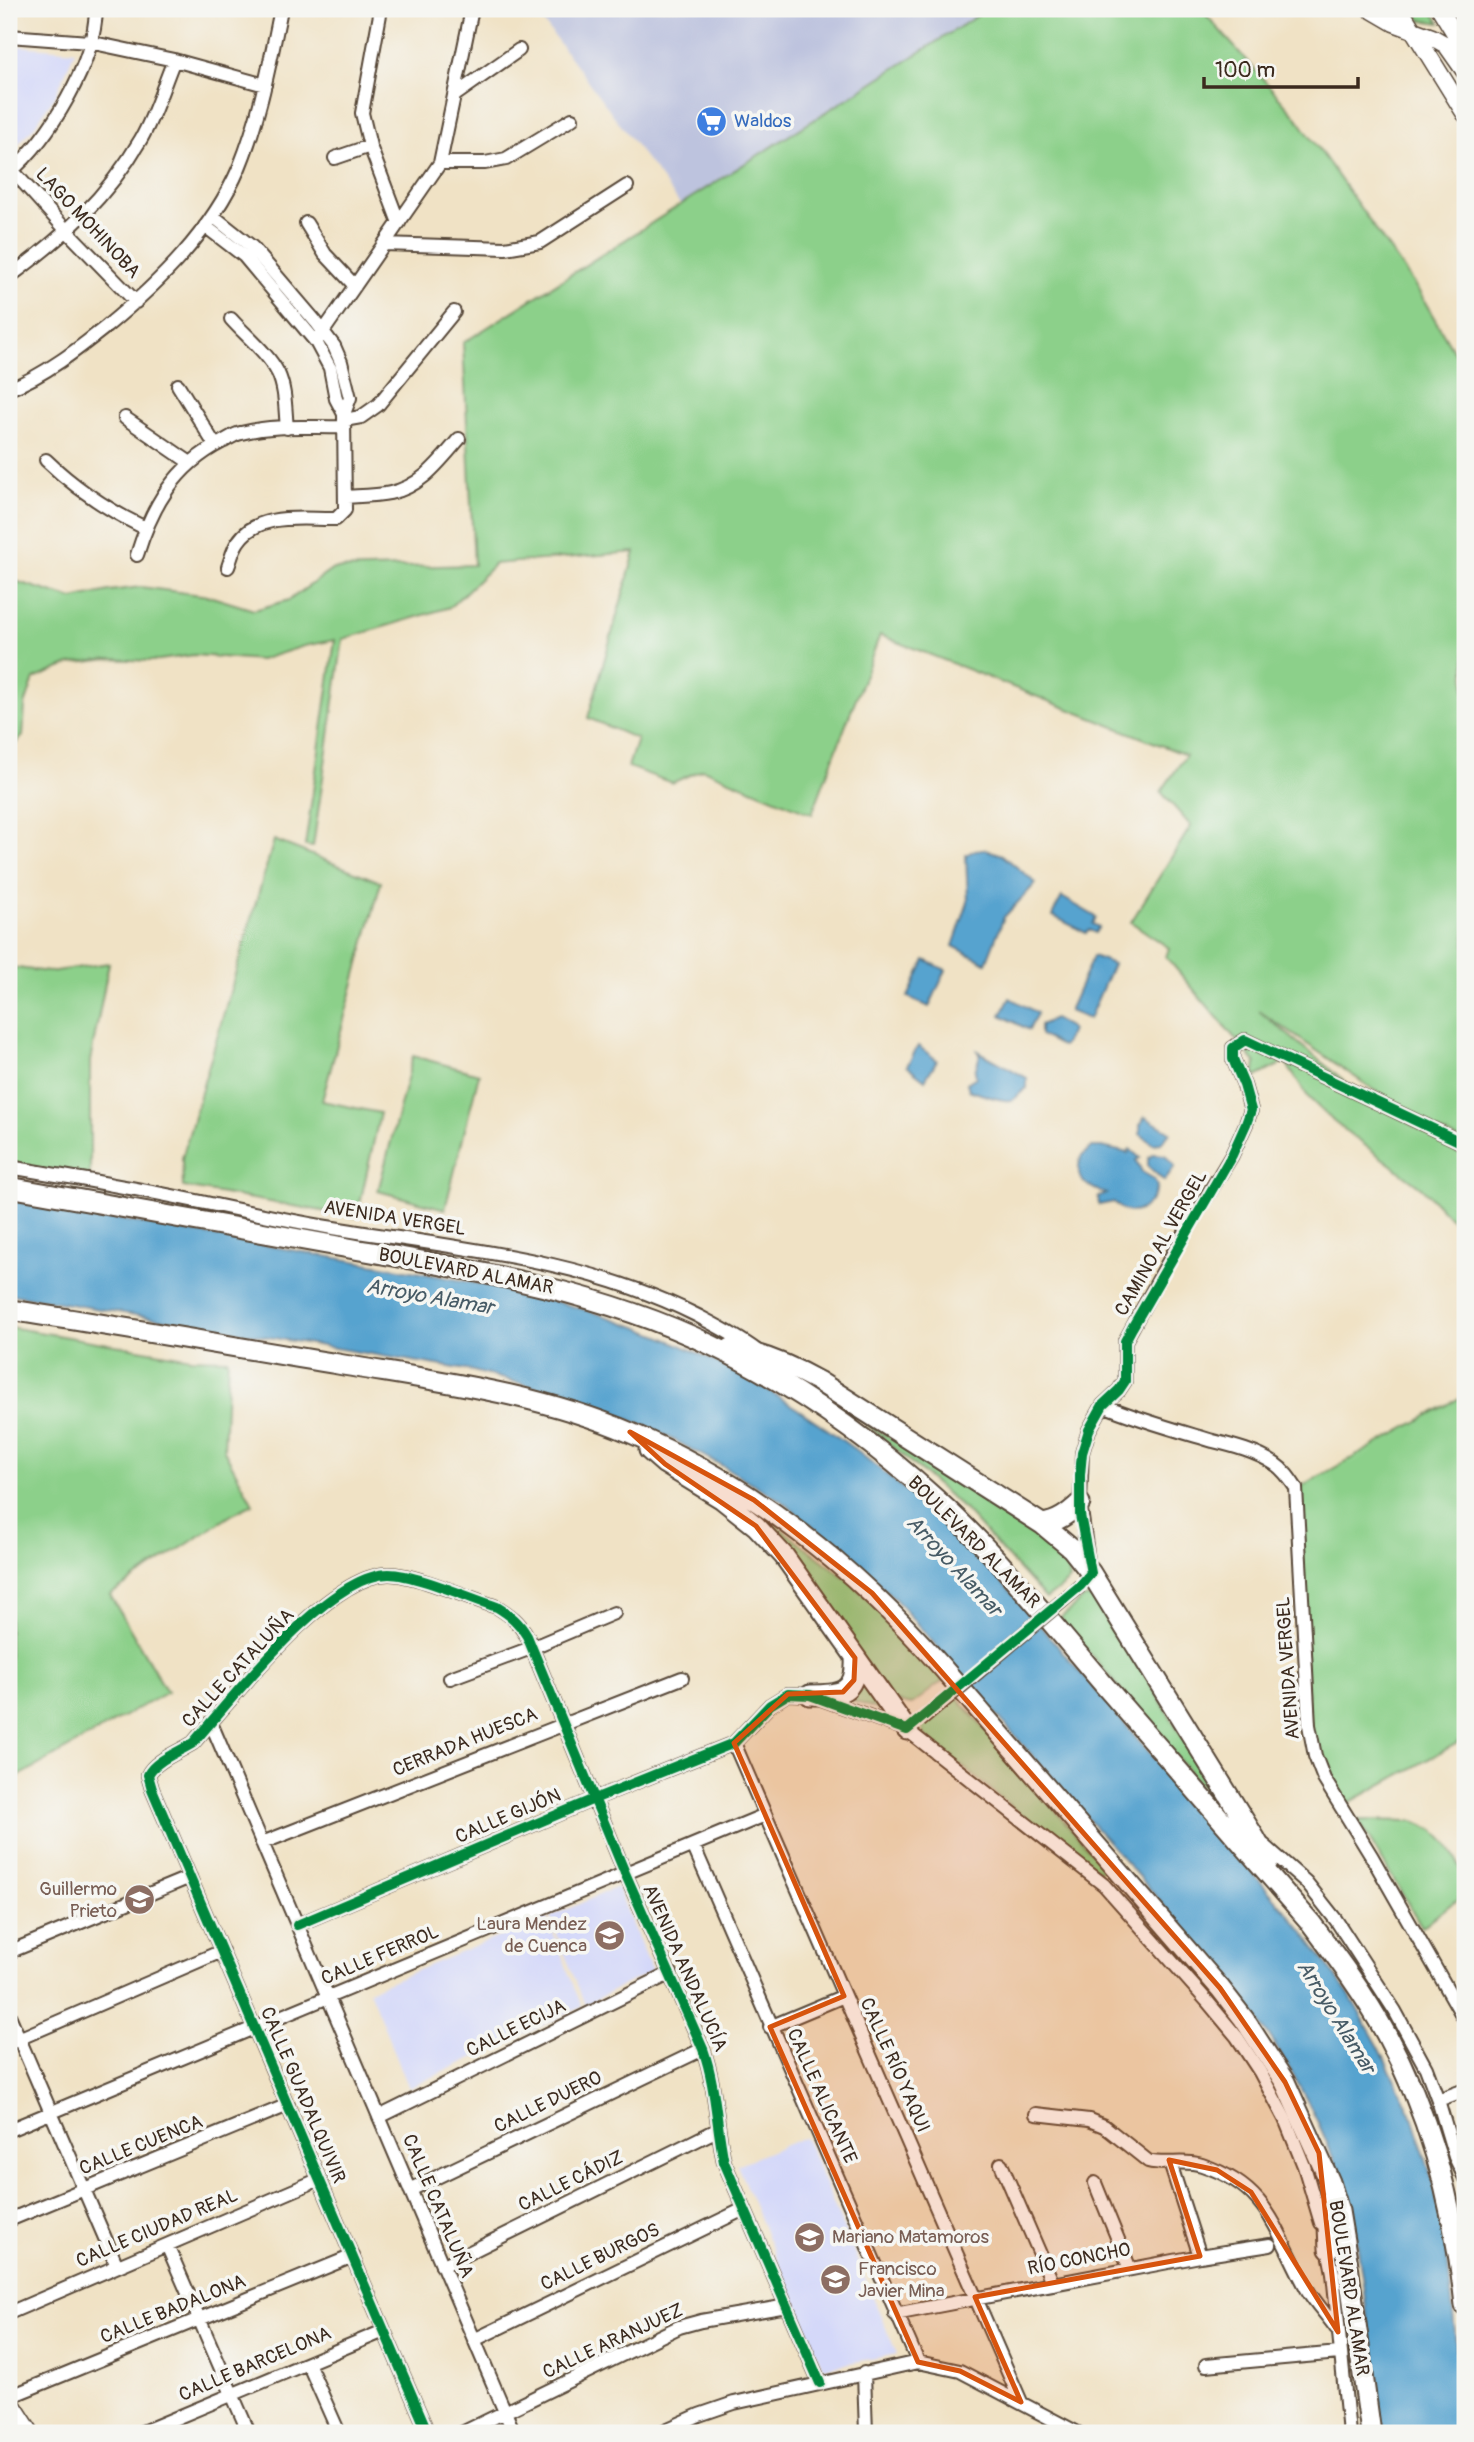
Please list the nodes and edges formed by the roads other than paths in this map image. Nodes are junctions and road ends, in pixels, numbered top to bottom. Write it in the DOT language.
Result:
graph roads {
  1 [pos="96,9"];
  2 [pos="281,9"];
  3 [pos="381,9"];
  4 [pos="472,9"];
  5 [pos="1370,9"];
  6 [pos="1400,9"];
  7 [pos="1440,9"];
  8 [pos="1414,31"];
  9 [pos="9,36"];
  10 [pos="89,42"];
  11 [pos="519,50"];
  12 [pos="1465,50"];
  13 [pos="174,61"];
  14 [pos="1465,72"];
  15 [pos="265,85"];
  16 [pos="455,95"];
  17 [pos="1465,114"];
  18 [pos="572,119"];
  19 [pos="370,146"];
  20 [pos="335,158"];
  21 [pos="440,163"];
  22 [pos="11,171"];
  23 [pos="627,186"];
  24 [pos="209,221"];
  25 [pos="306,223"];
  26 [pos="399,223"];
  27 [pos="67,232"];
  28 [pos="384,244"];
  29 [pos="9,277"];
  30 [pos="355,286"];
  31 [pos="136,302"];
  32 [pos="454,312"];
  33 [pos="231,319"];
  34 [pos="320,337"];
  35 [pos="178,384"];
  36 [pos="9,389"];
  37 [pos="125,418"];
  38 [pos="344,421"];
  39 [pos="287,428"];
  40 [pos="459,439"];
  41 [pos="215,445"];
  42 [pos="46,460"];
  43 [pos="189,462"];
  44 [pos="345,497"];
  45 [pos="145,528"];
  46 [pos="137,555"];
  47 [pos="228,567"];
  48 [pos="1465,1144"];
  49 [pos="9,1167"];
  50 [pos="9,1187"];
  51 [pos="9,1310"];
  52 [pos="709,1344"];
  53 [pos="759,1353"];
  54 [pos="1104,1405"];
  55 [pos="630,1432"];
  56 [pos="1080,1503"];
  57 [pos="1042,1524"];
  58 [pos="1086,1579"];
  59 [pos="614,1613"];
  60 [pos="510,1615"];
  61 [pos="531,1648"];
  62 [pos="855,1658"];
  63 [pos="450,1678"];
  64 [pos="682,1678"];
  65 [pos="810,1695"];
  66 [pos="211,1723"];
  67 [pos="562,1724"];
  68 [pos="914,1725"];
  69 [pos="734,1742"];
  70 [pos="149,1770"];
  71 [pos="594,1799"];
  72 [pos="765,1815"];
  73 [pos="1255,1838"];
  74 [pos="262,1843"];
  75 [pos="693,1845"];
  76 [pos="625,1873"];
  77 [pos="190,1877"];
  78 [pos="1283,1891"];
  79 [pos="297,1925"];
  80 [pos="222,1951"];
  81 [pos="9,1952"];
  82 [pos="671,1973"];
  83 [pos="844,1996"];
  84 [pos="328,1997"];
  85 [pos="9,2015"];
  86 [pos="1465,2020"];
  87 [pos="771,2027"];
  88 [pos="255,2028"];
  89 [pos="14,2041"];
  90 [pos="703,2049"];
  91 [pos="1465,2090"];
  92 [pos="1438,2100"];
  93 [pos="288,2105"];
  94 [pos="51,2113"];
  95 [pos="1036,2114"];
  96 [pos="379,2117"];
  97 [pos="9,2130"];
  98 [pos="718,2130"];
  99 [pos="1319,2153"];
  100 [pos="1170,2163"];
  101 [pos="1001,2164"];
  102 [pos="1465,2178"];
  103 [pos="320,2179"];
  104 [pos="1095,2183"];
  105 [pos="84,2189"];
  106 [pos="410,2190"];
  107 [pos="744,2209"];
  108 [pos="9,2220"];
  109 [pos="167,2245"];
  110 [pos="1270,2245"];
  111 [pos="1329,2249"];
  112 [pos="353,2256"];
  113 [pos="1200,2256"];
  114 [pos="117,2266"];
  115 [pos="442,2266"];
  116 [pos="1130,2269"];
  117 [pos="1053,2284"];
  118 [pos="975,2297"];
  119 [pos="1465,2305"];
  120 [pos="788,2306"];
  121 [pos="9,2313"];
  122 [pos="895,2314"];
  123 [pos="200,2319"];
  124 [pos="384,2331"];
  125 [pos="1338,2332"];
  126 [pos="474,2340"];
  127 [pos="1339,2353"];
  128 [pos="918,2362"];
  129 [pos="308,2363"];
  130 [pos="1206,2365"];
  131 [pos="864,2373"];
  132 [pos="820,2383"];
  133 [pos="232,2395"];
  134 [pos="9,2398"];
  135 [pos="1021,2402"];
  136 [pos="505,2414"];
  137 [pos="157,2430"];
  138 [pos="31,2433"];
  139 [pos="140,2433"];
  140 [pos="249,2433"];
  141 [pos="339,2433"];
  142 [pos="428,2433"];
  143 [pos="462,2433"];
  144 [pos="514,2433"];
  145 [pos="659,2433"];
  146 [pos="866,2433"];
  147 [pos="1078,2433"];
  148 [pos="1349,2433"];
  149 [pos="1371,2433"];
  1 -- 10 [label="street"];
  2 -- 15 [label="street"];
  3 -- 19 [label="street"];
  4 -- 16 [label="street"];
  5 -- 8 [label="main road"];
  6 -- 8 [label="main road"];
  7 -- 12 [label="main road"];
  8 -- 14 [label="main road"];
  8 -- 17 [label="main road"];
  9 -- 10 [label="street"];
  10 -- 13 [label="street"];
  10 -- 22 [label="street"];
  11 -- 16 [label="street"];
  13 -- 15 [label="street"];
  13 -- 27 [label="street"];
  15 -- 24 [label="street"];
  16 -- 21 [label="street"];
  18 -- 21 [label="street"];
  19 -- 20 [label="street"];
  19 -- 26 [label="street"];
  21 -- 26 [label="street"];
  22 -- 27 [label="street, LAGO MOHINOBA"];
  23 -- 28 [label="street"];
  24 -- 31 [label="street"];
  24 -- 34 [label="street"];
  25 -- 30 [label="street"];
  26 -- 28 [label="street"];
  27 -- 29 [label="street"];
  27 -- 31 [label="street, LAGO MOHINOBA"];
  28 -- 30 [label="street"];
  30 -- 34 [label="street"];
  31 -- 36 [label="street"];
  32 -- 38 [label="street"];
  33 -- 39 [label="street"];
  34 -- 38 [label="street"];
  35 -- 41 [label="street"];
  37 -- 43 [label="street"];
  38 -- 39 [label="street"];
  38 -- 44 [label="street"];
  39 -- 41 [label="street"];
  40 -- 44 [label="street"];
  41 -- 43 [label="street"];
  42 -- 45 [label="street"];
  43 -- 45 [label="street"];
  44 -- 47 [label="street"];
  45 -- 46 [label="street"];
  48 -- 54 [label="street, CAMINO AL VERGEL"];
  49 -- 53 [label="street, AVENIDA VERGEL"];
  50 -- 52 [label="highway, BOULEVARD ALAMAR"];
  51 -- 55 [label="highway, BOULEVARD ALAMAR"];
  52 -- 53 [label="highway"];
  52 -- 78 [label="highway, BOULEVARD ALAMAR"];
  53 -- 57 [label="highway"];
  54 -- 56 [label="street, CAMINO AL VERGEL"];
  54 -- 86 [label="street, AVENIDA VERGEL"];
  55 -- 62 [label="highway"];
  55 -- 99 [label="highway, BOULEVARD ALAMAR"];
  56 -- 57 [label="highway"];
  56 -- 58 [label="street, CAMINO AL VERGEL"];
  57 -- 58 [label="highway"];
  58 -- 68 [label="street, bridge"];
  58 -- 73 [label="highway"];
  59 -- 61 [label="street"];
  60 -- 61 [label="street, AVENIDA ANDALUCÍA"];
  60 -- 66 [label="street, CALLE CATALUÑA"];
  61 -- 63 [label="street"];
  61 -- 67 [label="street, AVENIDA ANDALUCÍA"];
  62 -- 65 [label="highway"];
  62 -- 68 [label="highway"];
  64 -- 67 [label="street, CERRADA HUESCA"];
  65 -- 68 [label="street"];
  65 -- 69 [label="street"];
  66 -- 70 [label="street, CALLE CATALUÑA"];
  66 -- 74 [label="street, CALLE CATALUÑA"];
  67 -- 71 [label="street, AVENIDA ANDALUCÍA"];
  67 -- 74 [label="street, CERRADA HUESCA"];
  68 -- 111 [label="street"];
  69 -- 71 [label="street, CALLE GIJÓN"];
  69 -- 72 [label="street, CALLE RÍO YAQUI"];
  70 -- 77 [label="street, CALLE GUADALQUIVIR"];
  71 -- 76 [label="street, AVENIDA ANDALUCÍA"];
  71 -- 79 [label="street, CALLE GIJÓN"];
  72 -- 75 [label="street, CALLE FERROL"];
  72 -- 83 [label="street, CALLE RÍO YAQUI"];
  73 -- 78 [label="highway"];
  73 -- 92 [label="street"];
  74 -- 79 [label="street, CALLE CATALUÑA"];
  75 -- 76 [label="street, CALLE FERROL"];
  75 -- 87 [label="street, CALLE ALICANTE"];
  76 -- 82 [label="street, AVENIDA ANDALUCÍA"];
  76 -- 84 [label="street, CALLE FERROL"];
  77 -- 80 [label="street, CALLE GUADALQUIVIR"];
  77 -- 81 [label="street"];
  78 -- 119 [label="highway, BOULEVARD ALAMAR"];
  79 -- 84 [label="street, CALLE CATALUÑA"];
  80 -- 88 [label="street, CALLE GUADALQUIVIR"];
  80 -- 89 [label="street"];
  82 -- 90 [label="street, AVENIDA ANDALUCÍA"];
  82 -- 96 [label="street, CALLE ECIJA"];
  83 -- 87 [label="street"];
  83 -- 118 [label="street, CALLE RÍO YAQUI"];
  84 -- 88 [label="street, CALLE FERROL"];
  84 -- 96 [label="street, CALLE CATALUÑA"];
  85 -- 89 [label="street"];
  87 -- 122 [label="street, CALLE ALICANTE"];
  88 -- 93 [label="street, CALLE GUADALQUIVIR"];
  88 -- 94 [label="street, CALLE FERROL"];
  89 -- 94 [label="street"];
  90 -- 98 [label="street, AVENIDA ANDALUCÍA"];
  90 -- 106 [label="street, CALLE DUERO"];
  91 -- 92 [label="street"];
  92 -- 102 [label="street"];
  93 -- 103 [label="street, CALLE GUADALQUIVIR"];
  93 -- 105 [label="street, CALLE CUENCA"];
  94 -- 97 [label="street, CALLE FERROL"];
  94 -- 105 [label="street"];
  95 -- 100 [label="street"];
  96 -- 106 [label="street, CALLE CATALUÑA"];
  98 -- 107 [label="street, AVENIDA ANDALUCÍA"];
  98 -- 115 [label="street, CALLE CÁDIZ"];
  99 -- 111 [label="highway"];
  99 -- 149 [label="highway, BOULEVARD ALAMAR"];
  100 -- 113 [label="street"];
  100 -- 125 [label="street"];
  101 -- 117 [label="street"];
  103 -- 109 [label="street, CALLE CIUDAD REAL"];
  103 -- 112 [label="street, CALLE GUADALQUIVIR"];
  104 -- 116 [label="street"];
  105 -- 108 [label="street, CALLE CUENCA"];
  105 -- 114 [label="street"];
  106 -- 115 [label="street, CALLE CATALUÑA"];
  107 -- 120 [label="street, AVENIDA ANDALUCÍA"];
  107 -- 126 [label="street, CALLE BURGOS"];
  109 -- 114 [label="street, CALLE CIUDAD REAL"];
  109 -- 123 [label="street"];
  110 -- 113 [label="street, RÍO CONCHO"];
  111 -- 125 [label="street"];
  112 -- 123 [label="street, CALLE BADALONA"];
  112 -- 124 [label="street, CALLE GUADALQUIVIR"];
  113 -- 116 [label="street, RÍO CONCHO"];
  114 -- 121 [label="street, CALLE CIUDAD REAL"];
  115 -- 126 [label="street, CALLE CATALUÑA"];
  116 -- 117 [label="street, RÍO CONCHO"];
  117 -- 118 [label="street, RÍO CONCHO"];
  118 -- 122 [label="street, RÍO CONCHO"];
  118 -- 135 [label="street, CALLE RÍO YAQUI"];
  120 -- 132 [label="street, AVENIDA ANDALUCÍA"];
  120 -- 136 [label="street, CALLE ARANJUEZ"];
  122 -- 128 [label="street, CALLE ALICANTE"];
  123 -- 133 [label="street"];
  123 -- 134 [label="street, CALLE BADALONA"];
  124 -- 129 [label="street, CALLE BARCELONA"];
  124 -- 142 [label="street, CALLE GUADALQUIVIR"];
  125 -- 127 [label="street"];
  126 -- 136 [label="street, CALLE CATALUÑA"];
  127 -- 130 [label="street"];
  127 -- 148 [label="street"];
  128 -- 131 [label="street"];
  128 -- 135 [label="street"];
  129 -- 133 [label="street, CALLE BARCELONA"];
  129 -- 141 [label="street"];
  131 -- 132 [label="street"];
  131 -- 146 [label="street"];
  132 -- 145 [label="street"];
  133 -- 137 [label="street, CALLE BARCELONA"];
  133 -- 140 [label="street"];
  134 -- 138 [label="main road"];
  135 -- 147 [label="street"];
  136 -- 143 [label="street, CALLE ARANJUEZ"];
  136 -- 144 [label="street, CALLE CATALUÑA"];
  137 -- 139 [label="street, CALLE BARCELONA"];
}
